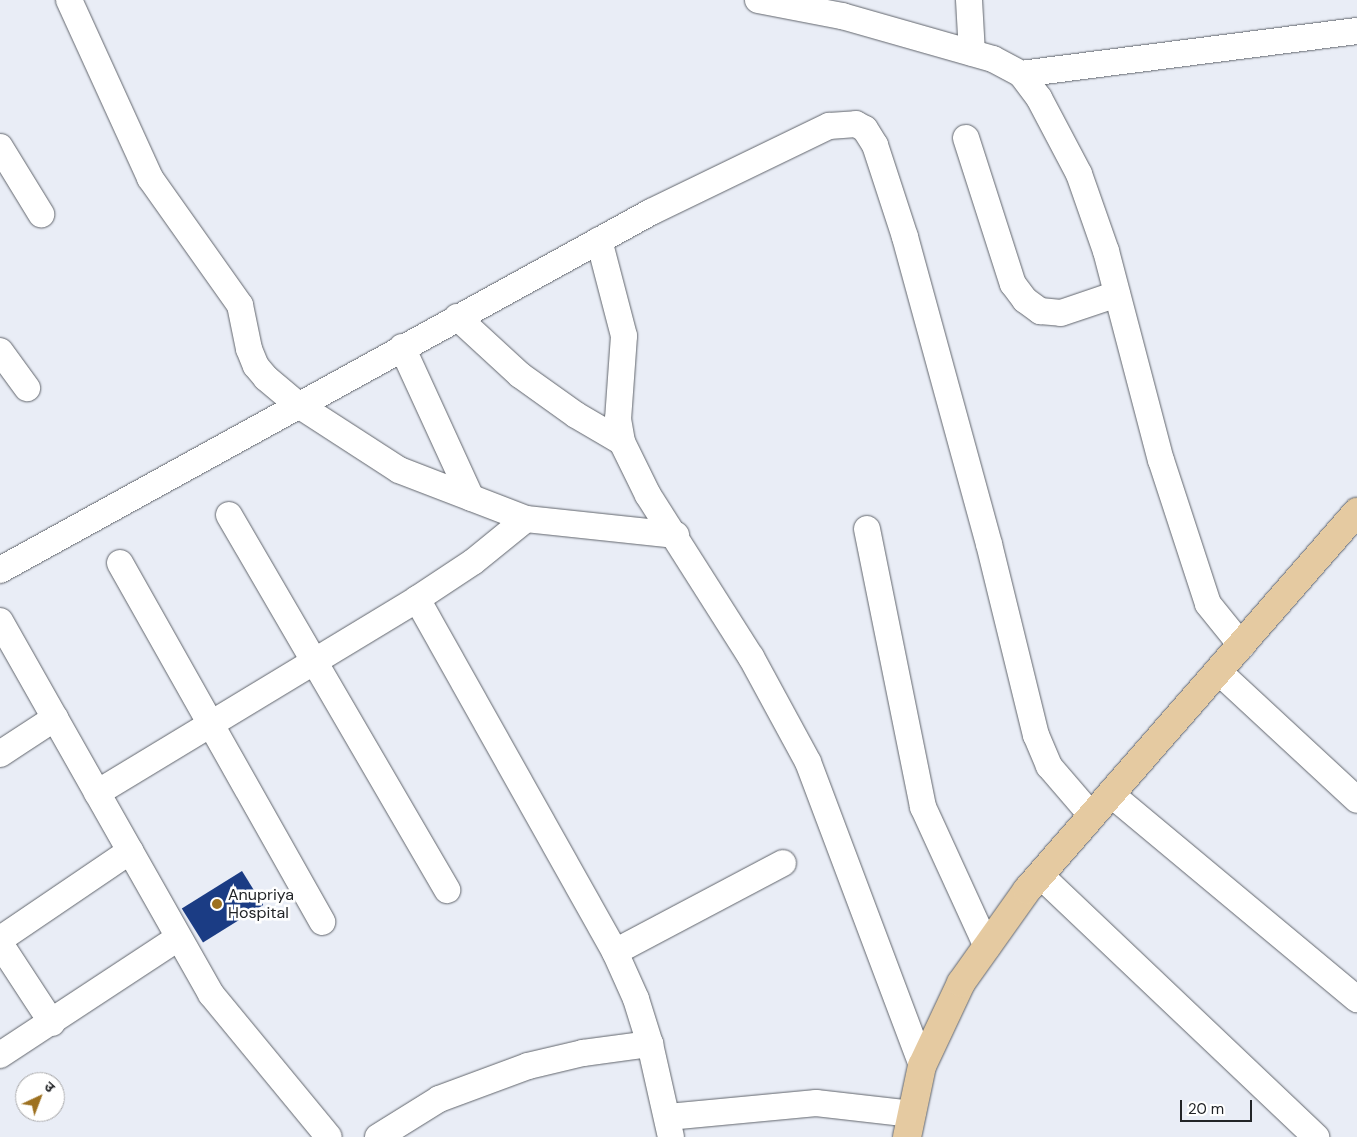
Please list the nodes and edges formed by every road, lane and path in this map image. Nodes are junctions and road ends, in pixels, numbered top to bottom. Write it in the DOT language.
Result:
graph roads {
  1 [pos="69,0"];
  2 [pos="758,0"];
  3 [pos="968,0"];
  4 [pos="1357,31"];
  5 [pos="972,53"];
  6 [pos="1020,74"];
  7 [pos="966,138"];
  8 [pos="0,147"];
  9 [pos="41,214"];
  10 [pos="599,240"];
  11 [pos="1117,294"];
  12 [pos="457,317"];
  13 [pos="402,347"];
  14 [pos="0,351"];
  15 [pos="26,388"];
  16 [pos="297,404"];
  17 [pos="622,442"];
  18 [pos="471,498"];
  19 [pos="229,515"];
  20 [pos="526,519"];
  21 [pos="1352,523"];
  22 [pos="867,529"];
  23 [pos="676,535"];
  24 [pos="120,563"];
  25 [pos="0,570"];
  26 [pos="416,598"];
  27 [pos="0,621"];
  28 [pos="1242,646"];
  29 [pos="313,662"];
  30 [pos="1220,672"];
  31 [pos="55,718"];
  32 [pos="212,723"];
  33 [pos="0,754"];
  34 [pos="97,793"];
  35 [pos="1112,794"];
  36 [pos="1357,800"];
  37 [pos="1092,816"];
  38 [pos="130,851"];
  39 [pos="783,864"];
  40 [pos="1040,875"];
  41 [pos="447,890"];
  42 [pos="322,922"];
  43 [pos="178,938"];
  44 [pos="987,947"];
  45 [pos="615,952"];
  46 [pos="1357,999"];
  47 [pos="52,1022"];
  48 [pos="650,1044"];
  49 [pos="0,1055"];
  50 [pos="922,1066"];
  51 [pos="909,1126"];
  52 [pos="670,1127"];
  53 [pos="330,1137"];
  54 [pos="378,1137"];
  55 [pos="1316,1137"];
  1 -- 16 [label="street"];
  2 -- 5 [label="street"];
  3 -- 5 [label="street"];
  4 -- 6 [label="street"];
  5 -- 6 [label="street"];
  6 -- 11 [label="street"];
  7 -- 11 [label="street"];
  8 -- 9 [label="street"];
  10 -- 12 [label="street"];
  10 -- 17 [label="street"];
  10 -- 37 [label="street"];
  11 -- 28 [label="street"];
  12 -- 13 [label="street"];
  12 -- 17 [label="street"];
  13 -- 16 [label="street"];
  13 -- 18 [label="street"];
  14 -- 15 [label="street"];
  16 -- 18 [label="street"];
  16 -- 25 [label="street"];
  17 -- 23 [label="street"];
  18 -- 20 [label="street"];
  19 -- 29 [label="street"];
  20 -- 23 [label="street"];
  20 -- 26 [label="street"];
  21 -- 28 [label="main road"];
  22 -- 44 [label="street"];
  23 -- 50 [label="street"];
  24 -- 32 [label="street"];
  26 -- 29 [label="street"];
  26 -- 45 [label="street"];
  27 -- 31 [label="street"];
  28 -- 30 [label="main road"];
  29 -- 32 [label="street"];
  29 -- 41 [label="street"];
  30 -- 35 [label="main road"];
  30 -- 36 [label="street"];
  31 -- 33 [label="street"];
  31 -- 34 [label="street"];
  32 -- 34 [label="street"];
  32 -- 42 [label="street"];
  34 -- 38 [label="street"];
  35 -- 37 [label="main road"];
  35 -- 46 [label="street"];
  37 -- 40 [label="main road"];
  38 -- 43 [label="street"];
  38 -- 47 [label="street"];
  39 -- 45 [label="street"];
  40 -- 44 [label="main road"];
  40 -- 55 [label="street"];
  43 -- 47 [label="street"];
  43 -- 53 [label="street"];
  44 -- 50 [label="main road"];
  45 -- 48 [label="street"];
  47 -- 49 [label="street"];
  48 -- 52 [label="street"];
  48 -- 54 [label="street"];
  50 -- 51 [label="main road"];
  51 -- 52 [label="street"];
}
